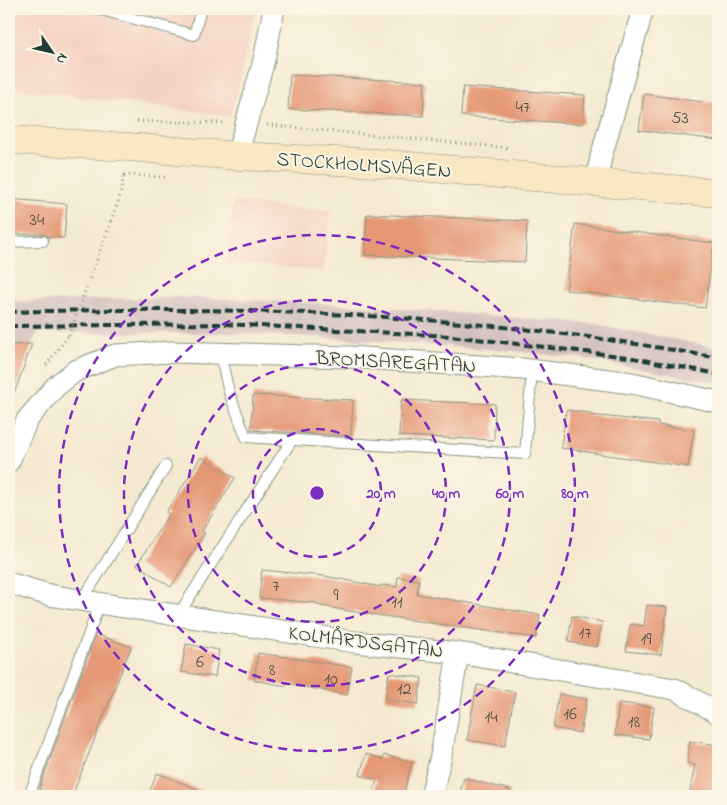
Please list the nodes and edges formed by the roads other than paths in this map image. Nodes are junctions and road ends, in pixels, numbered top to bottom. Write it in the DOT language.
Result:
graph roads {
  1 [pos="98,9"];
  2 [pos="201,9"];
  3 [pos="274,9"];
  4 [pos="643,9"];
  5 [pos="9,140"];
  6 [pos="237,156"];
  7 [pos="596,182"];
  8 [pos="718,193"];
  9 [pos="43,241"];
  10 [pos="9,242"];
  11 [pos="220,354"];
  12 [pos="532,370"];
  13 [pos="718,402"];
  14 [pos="292,440"];
  15 [pos="9,461"];
  16 [pos="166,466"];
  17 [pos="9,583"];
  18 [pos="92,602"];
  19 [pos="178,615"];
  20 [pos="458,653"];
  21 [pos="718,713"];
  22 [pos="29,796"];
  23 [pos="431,796"];
  1 -- 2 [label="lane"];
  3 -- 6 [label="street"];
  4 -- 7 [label="street"];
  5 -- 6 [label="main road, STOCKHOLMSVÄGEN"];
  6 -- 7 [label="main road, STOCKHOLMSVÄGEN"];
  7 -- 8 [label="main road, STOCKHOLMSVÄGEN"];
  9 -- 10 [label="lane"];
  11 -- 12 [label="street, BROMSAREGATAN"];
  11 -- 14 [label="lane"];
  11 -- 15 [label="street, BROMSAREGATAN"];
  12 -- 13 [label="street, BROMSAREGATAN"];
  12 -- 14 [label="lane"];
  14 -- 19 [label="lane"];
  16 -- 18 [label="lane"];
  17 -- 18 [label="street, KOLMÅRDSGATAN"];
  18 -- 19 [label="street, KOLMÅRDSGATAN"];
  18 -- 22 [label="lane"];
  19 -- 20 [label="street, KOLMÅRDSGATAN"];
  20 -- 21 [label="street, KOLMÅRDSGATAN"];
  20 -- 23 [label="street"];
}
